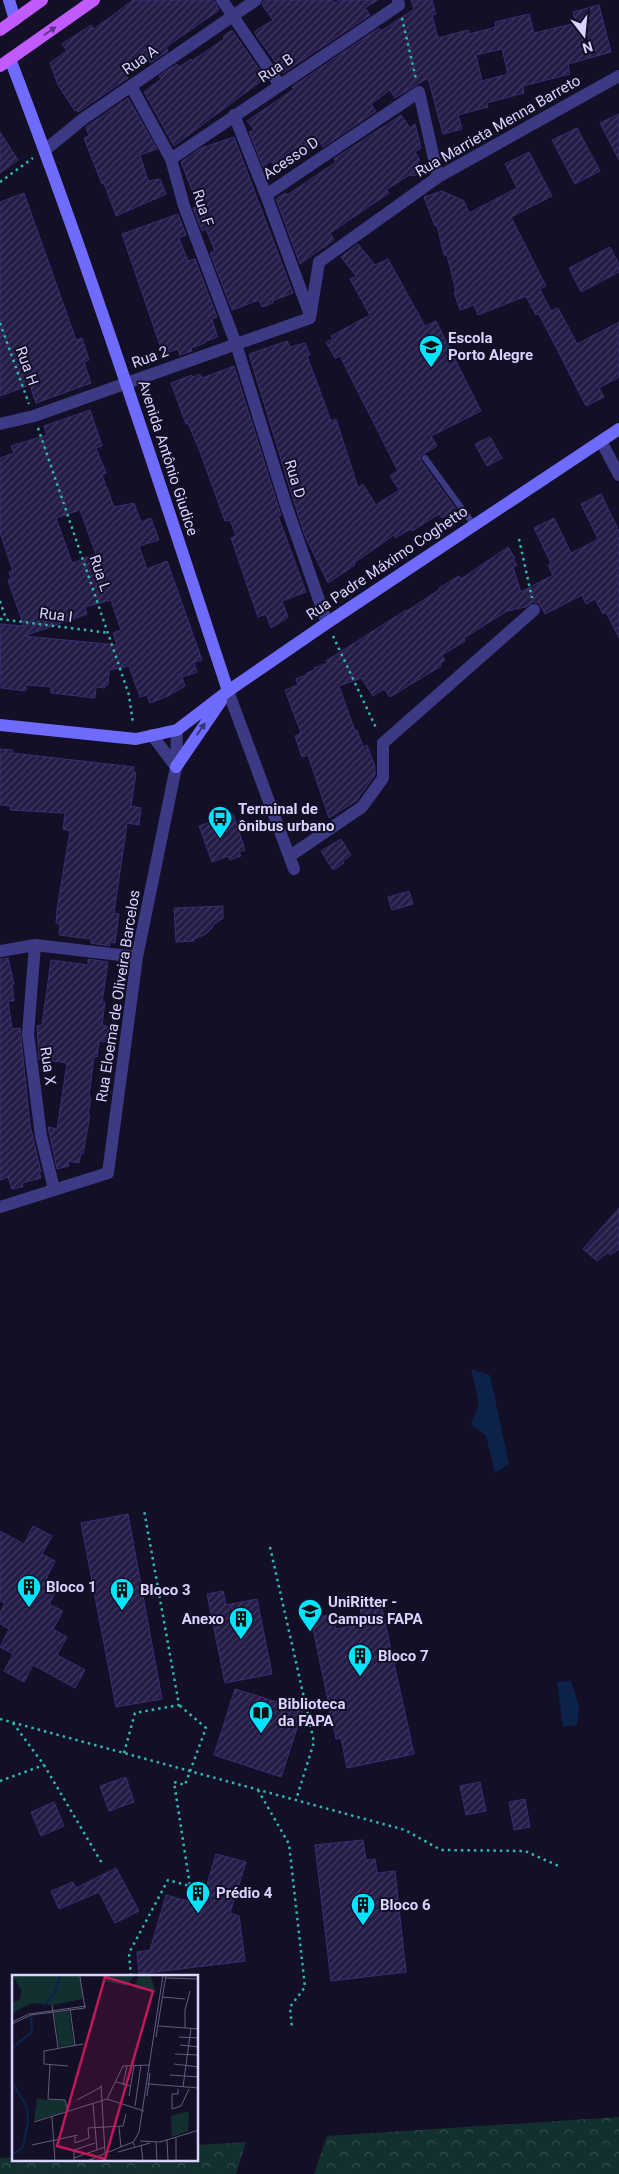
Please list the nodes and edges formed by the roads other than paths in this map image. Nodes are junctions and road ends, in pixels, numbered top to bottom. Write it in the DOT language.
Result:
graph roads {
  1 [pos="9,0"];
  2 [pos="42,0"];
  3 [pos="94,0"];
  4 [pos="222,0"];
  5 [pos="256,0"];
  6 [pos="399,2"];
  7 [pos="234,16"];
  8 [pos="15,20"];
  9 [pos="0,30"];
  10 [pos="5,63"];
  11 [pos="619,76"];
  12 [pos="280,84"];
  13 [pos="131,86"];
  14 [pos="234,115"];
  15 [pos="45,150"];
  16 [pos="171,159"];
  17 [pos="438,177"];
  18 [pos="266,195"];
  19 [pos="310,318"];
  20 [pos="236,344"];
  21 [pos="126,383"];
  22 [pos="0,424"];
  23 [pos="619,429"];
  24 [pos="601,441"];
  25 [pos="425,458"];
  26 [pos="619,475"];
  27 [pos="474,525"];
  28 [pos="534,610"];
  29 [pos="327,623"];
  30 [pos="228,691"];
  31 [pos="0,725"];
  32 [pos="177,730"];
  33 [pos="152,735"];
  34 [pos="176,767"];
  35 [pos="290,856"];
  36 [pos="294,868"];
  37 [pos="35,945"];
  38 [pos="0,951"];
  39 [pos="137,957"];
  40 [pos="54,1189"];
  41 [pos="0,1207"];
  1 -- 8 [label="street"];
  2 -- 8 [label="main road"];
  10 -- 3 [label="main road, one-way"];
  4 -- 7 [label="street"];
  5 -- 7 [label="street, Rua A"];
  6 -- 12 [label="street, Rua B"];
  7 -- 12 [label="street"];
  7 -- 13 [label="street, Rua A"];
  8 -- 9 [label="main road"];
  10 -- 15 [label="street, Avenida Antônio Giudice"];
  11 -- 17 [label="street, Rua Marrieta Menna Barreto"];
  12 -- 14 [label="street, Rua B"];
  13 -- 15 [label="street, Rua A"];
  13 -- 16 [label="street, Rua F"];
  14 -- 16 [label="street, Rua B"];
  14 -- 18 [label="street"];
  15 -- 21 [label="street, Avenida Antônio Giudice"];
  16 -- 20 [label="street, Rua F"];
  17 -- 18 [label="street, Acesso D"];
  17 -- 19 [label="street, Rua Marrieta Menna Barreto"];
  18 -- 19 [label="street, Acesso D"];
  19 -- 20 [label="street, Rua 2"];
  20 -- 21 [label="street, Rua 2"];
  20 -- 29 [label="street, Rua D"];
  21 -- 22 [label="street, Rua 2"];
  21 -- 30 [label="street, Avenida Antônio Giudice"];
  23 -- 24 [label="street, Rua Padre Máximo Coghetto"];
  24 -- 26 [label="street"];
  24 -- 27 [label="street, Rua Padre Máximo Coghetto"];
  25 -- 27 [label="lane"];
  27 -- 29 [label="street, Rua Padre Máximo Coghetto"];
  28 -- 35 [label="street"];
  29 -- 30 [label="street, Rua Padre Máximo Coghetto"];
  30 -- 32 [label="street, Rua Padre Máximo Coghetto"];
  34 -- 30 [label="street, one-way"];
  30 -- 35 [label="street, Avenida Antônio Giudice"];
  31 -- 33 [label="street"];
  32 -- 33 [label="street"];
  32 -- 34 [label="street, Rua Eloema de Oliveira Barcelos"];
  33 -- 34 [label="street"];
  34 -- 39 [label="street, Rua Eloema de Oliveira Barcelos"];
  35 -- 36 [label="street, Avenida Antônio Giudice"];
  37 -- 38 [label="street"];
  37 -- 39 [label="street"];
  37 -- 40 [label="street, Rua X"];
  39 -- 40 [label="street, Rua Eloema de Oliveira Barcelos"];
  40 -- 41 [label="street"];
}
